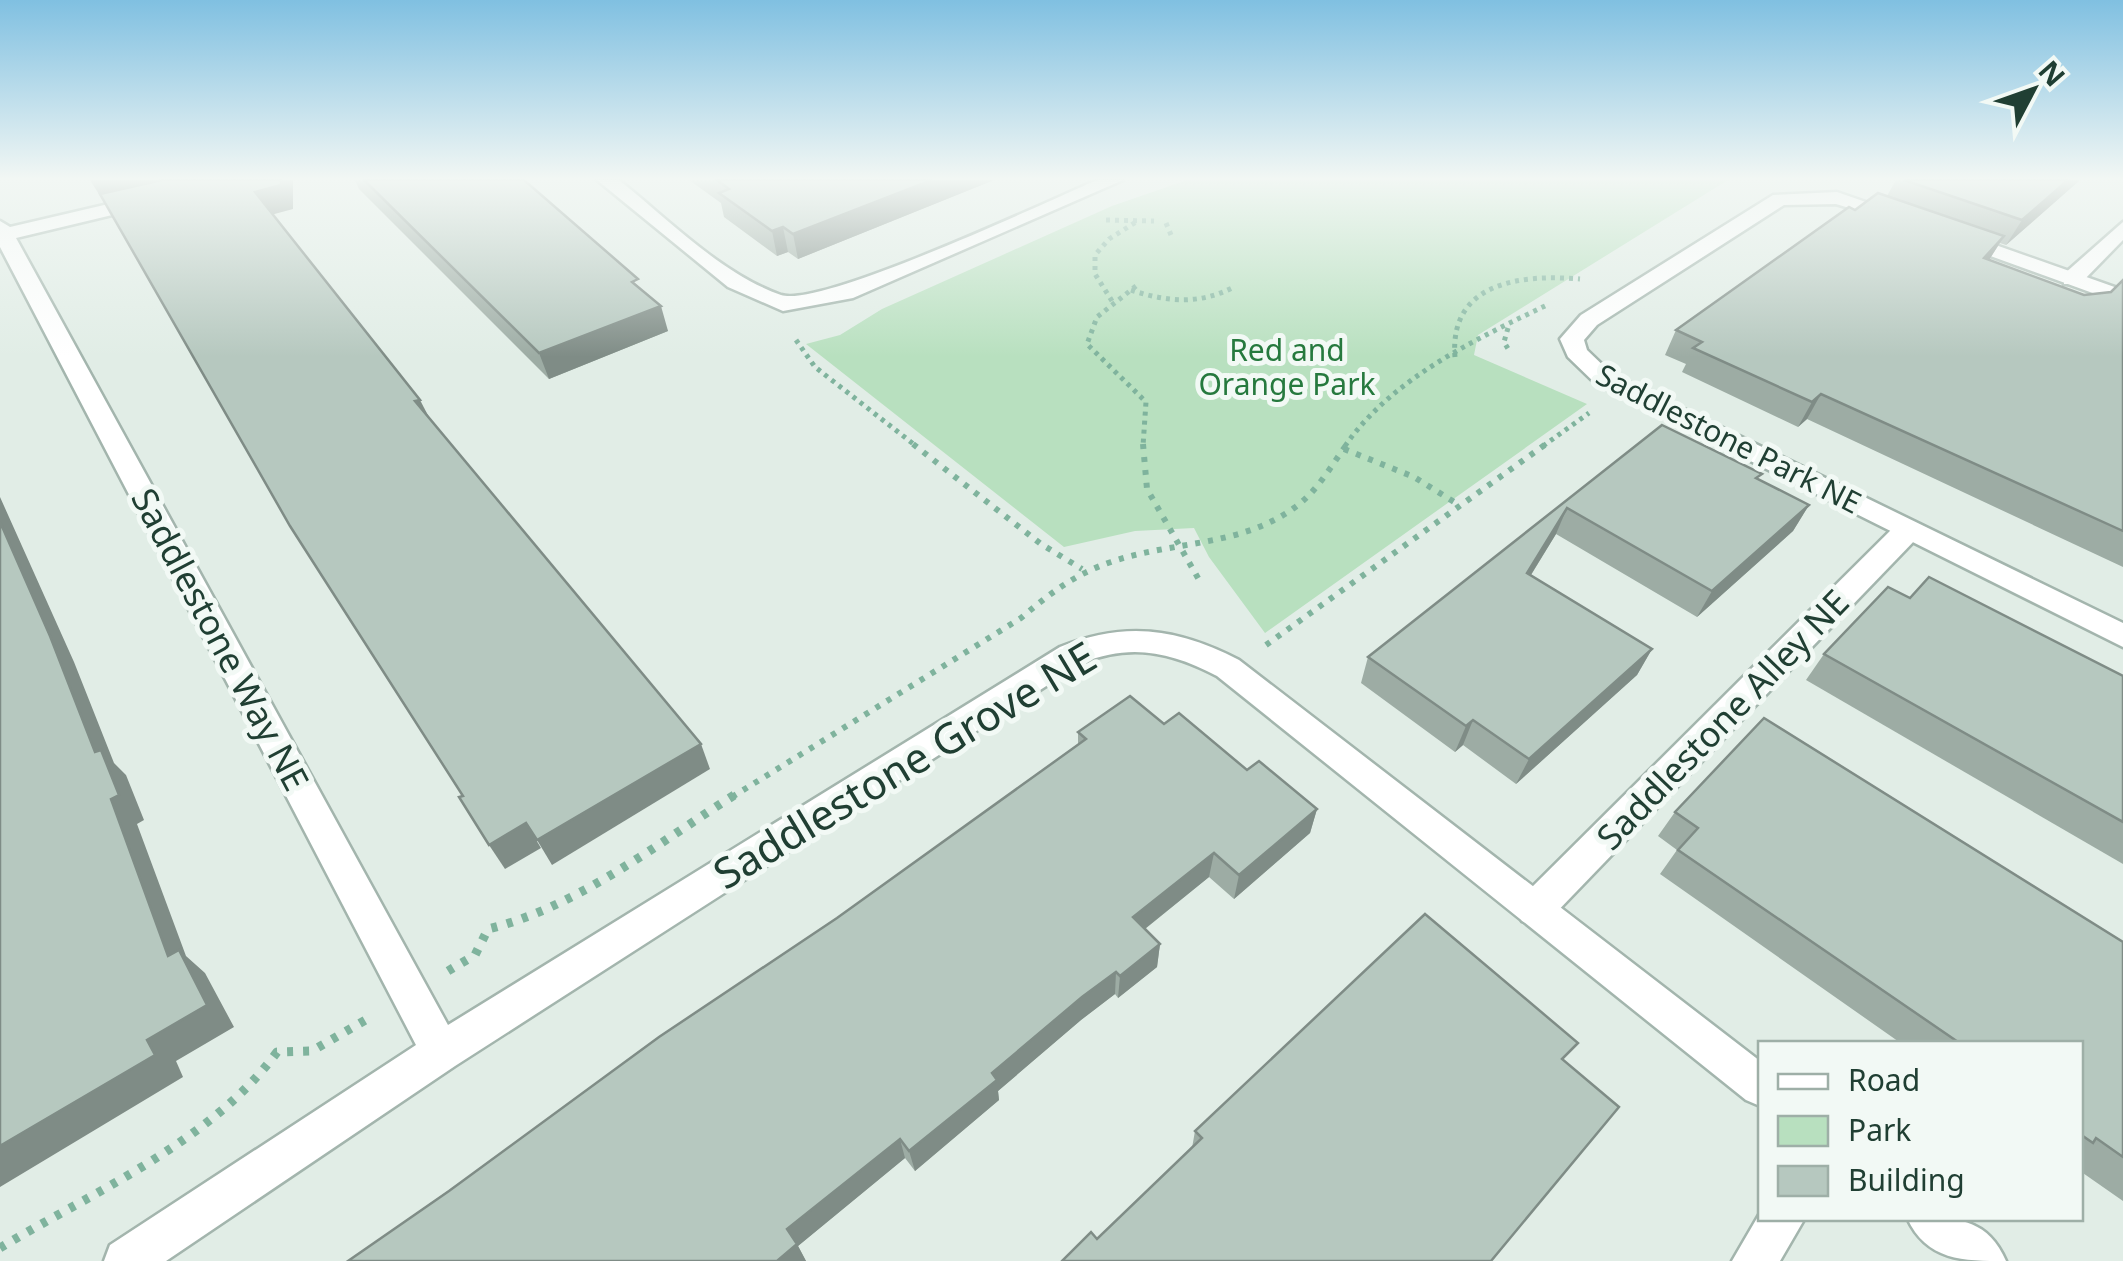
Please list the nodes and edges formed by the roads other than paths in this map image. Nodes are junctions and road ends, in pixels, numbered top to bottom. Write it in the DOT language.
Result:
graph roads {
  1 [pos="5,239"];
  2 [pos="681,239"];
  3 [pos="973,239"];
  4 [pos="1717,239"];
  5 [pos="1960,239"];
  6 [pos="2112,239"];
  7 [pos="2072,279"];
  8 [pos="2123,297"];
  9 [pos="1908,530"];
  10 [pos="2123,636"];
  11 [pos="1535,909"];
  12 [pos="441,1052"];
  13 [pos="1758,1084"];
  14 [pos="1782,1221"];
  15 [pos="1933,1221"];
  16 [pos="126,1261"];
  17 [pos="1754,1261"];
  18 [pos="1983,1261"];
  1 -- 12 [label="street, Saddlestone Way NE"];
  2 -- 3 [label="street"];
  4 -- 9 [label="street, Saddlestone Park NE"];
  5 -- 7 [label="street, Saddlestone Park NE"];
  6 -- 7 [label="street"];
  7 -- 8 [label="street, Saddlestone Park NE"];
  9 -- 10 [label="street, Saddlestone Park NE"];
  9 -- 11 [label="street, Saddlestone Alley NE"];
  11 -- 12 [label="street, Saddlestone Grove NE"];
  11 -- 13 [label="street, Saddlestone Grove NE"];
  12 -- 16 [label="street, Saddlestone Grove NE"];
  14 -- 17 [label="street"];
  15 -- 18 [label="street"];
}
